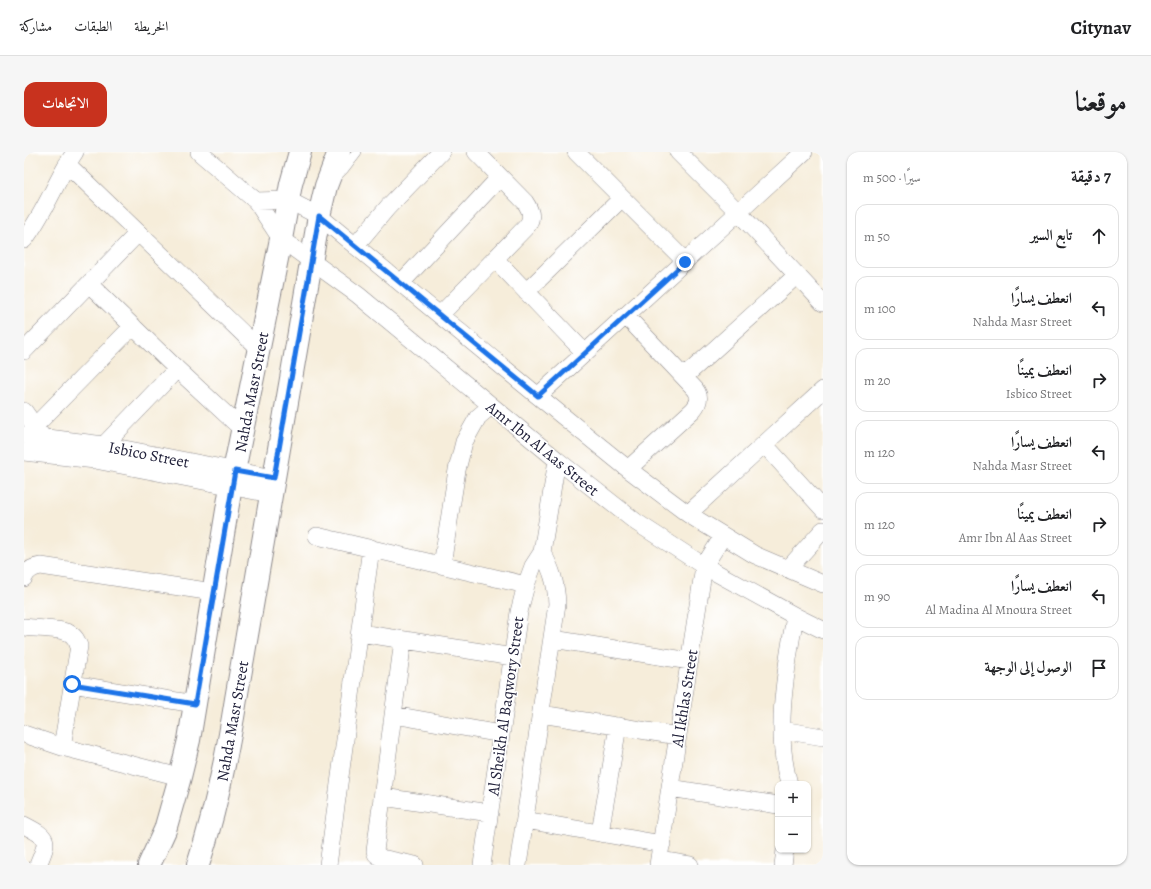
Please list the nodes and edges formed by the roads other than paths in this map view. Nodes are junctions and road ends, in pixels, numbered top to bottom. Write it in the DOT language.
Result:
graph roads {
  1 [pos="199,152"];
  2 [pos="300,152"];
  3 [pos="338,152"];
  4 [pos="357,152"];
  5 [pos="441,152"];
  6 [pos="476,152"];
  7 [pos="576,152"];
  8 [pos="678,152"];
  9 [pos="804,152"];
  10 [pos="71,158"];
  11 [pos="500,177"];
  12 [pos="326,186"];
  13 [pos="622,198"];
  14 [pos="256,200"];
  15 [pos="288,200"];
  16 [pos="738,212"];
  17 [pos="319,216"];
  18 [pos="138,233"];
  19 [pos="281,239"];
  20 [pos="24,240"];
  21 [pos="355,246"];
  22 [pos="495,259"];
  23 [pos="311,260"];
  24 [pos="685,262"];
  25 [pos="797,276"];
  26 [pos="401,283"];
  27 [pos="89,284"];
  28 [pos="526,292"];
  29 [pos="823,303"];
  30 [pos="440,315"];
  31 [pos="626,316"];
  32 [pos="133,326"];
  33 [pos="259,349"];
  34 [pos="24,351"];
  35 [pos="586,353"];
  36 [pos="177,369"];
  37 [pos="684,377"];
  38 [pos="538,396"];
  39 [pos="820,398"];
  40 [pos="492,406"];
  41 [pos="24,411"];
  42 [pos="243,430"];
  43 [pos="34,433"];
  44 [pos="764,444"];
  45 [pos="104,445"];
  46 [pos="24,452"];
  47 [pos="95,460"];
  48 [pos="557,460"];
  49 [pos="628,469"];
  50 [pos="233,478"];
  51 [pos="272,486"];
  52 [pos="823,510"];
  53 [pos="688,514"];
  54 [pos="823,530"];
  55 [pos="317,536"];
  56 [pos="723,536"];
  57 [pos="371,548"];
  58 [pos="542,552"];
  59 [pos="442,565"];
  60 [pos="704,566"];
  61 [pos="788,569"];
  62 [pos="24,578"];
  63 [pos="823,584"];
  64 [pos="526,585"];
  65 [pos="214,592"];
  66 [pos="795,616"];
  67 [pos="24,628"];
  68 [pos="823,630"];
  69 [pos="360,633"];
  70 [pos="553,638"];
  71 [pos="404,640"];
  72 [pos="513,657"];
  73 [pos="690,661"];
  74 [pos="72,684"];
  75 [pos="195,704"];
  76 [pos="541,714"];
  77 [pos="394,715"];
  78 [pos="618,726"];
  79 [pos="782,730"];
  80 [pos="24,734"];
  81 [pos="501,734"];
  82 [pos="678,736"];
  83 [pos="823,737"];
  84 [pos="62,747"];
  85 [pos="180,777"];
  86 [pos="787,781"];
  87 [pos="670,788"];
  88 [pos="383,797"];
  89 [pos="775,805"];
  90 [pos="490,814"];
  91 [pos="525,820"];
  92 [pos="24,825"];
  93 [pos="600,833"];
  94 [pos="785,853"];
  95 [pos="659,856"];
  96 [pos="38,865"];
  97 [pos="149,865"];
  98 [pos="198,865"];
  99 [pos="328,865"];
  100 [pos="415,865"];
  101 [pos="482,865"];
  102 [pos="518,865"];
  103 [pos="690,865"];
  104 [pos="783,865"];
  1 -- 14 [label="street"];
  2 -- 15 [label="street, Nahda Masr Street"];
  3 -- 12 [label="street, Nahda Masr Street"];
  4 -- 12 [label="lane"];
  5 -- 21 [label="street"];
  6 -- 11 [label="street"];
  7 -- 13 [label="street"];
  8 -- 16 [label="street"];
  9 -- 16 [label="street"];
  10 -- 18 [label="street"];
  10 -- 20 [label="street"];
  11 -- 22 [label="street"];
  11 -- 26 [label="street"];
  12 -- 17 [label="street, Nahda Masr Street"];
  13 -- 24 [label="street"];
  13 -- 28 [label="street"];
  14 -- 15 [label="street"];
  14 -- 19 [label="street"];
  15 -- 17 [label="street"];
  15 -- 19 [label="street, Nahda Masr Street"];
  16 -- 24 [label="street"];
  16 -- 25 [label="street"];
  17 -- 21 [label="street"];
  17 -- 23 [label="street, Nahda Masr Street"];
  18 -- 27 [label="street"];
  18 -- 33 [label="street"];
  19 -- 23 [label="street, Amr Ibn Al Aas Street"];
  19 -- 33 [label="street, Nahda Masr Street"];
  21 -- 26 [label="street"];
  22 -- 28 [label="street"];
  22 -- 30 [label="street"];
  23 -- 40 [label="street, Amr Ibn Al Aas Street"];
  23 -- 51 [label="street, Nahda Masr Street"];
  24 -- 31 [label="street"];
  25 -- 29 [label="street"];
  25 -- 37 [label="street"];
  26 -- 30 [label="street"];
  27 -- 32 [label="street"];
  27 -- 34 [label="street"];
  28 -- 35 [label="street"];
  30 -- 38 [label="street"];
  31 -- 35 [label="street"];
  31 -- 37 [label="street"];
  32 -- 36 [label="street"];
  32 -- 43 [label="street"];
  33 -- 42 [label="street, Nahda Masr Street"];
  35 -- 38 [label="street"];
  36 -- 42 [label="street"];
  36 -- 45 [label="street"];
  37 -- 49 [label="street"];
  38 -- 49 [label="street"];
  39 -- 44 [label="street"];
  40 -- 48 [label="street, Amr Ibn Al Aas Street"];
  40 -- 59 [label="street"];
  41 -- 43 [label="street"];
  42 -- 50 [label="street, Nahda Masr Street"];
  43 -- 45 [label="street, Isbico Street"];
  44 -- 52 [label="street"];
  44 -- 53 [label="street"];
  45 -- 47 [label="street"];
  45 -- 50 [label="street, Isbico Street"];
  46 -- 47 [label="street, Isbico Street"];
  47 -- 50 [label="street, Isbico Street"];
  48 -- 58 [label="street, Al Sheikh Al Baqwory Street"];
  48 -- 60 [label="street, Amr Ibn Al Aas Street"];
  49 -- 53 [label="street"];
  50 -- 51 [label="street, Isbico Street"];
  50 -- 65 [label="street, Nahda Masr Street"];
  51 -- 98 [label="street, Nahda Masr Street"];
  53 -- 56 [label="street"];
  54 -- 61 [label="street"];
  55 -- 57 [label="street"];
  56 -- 60 [label="street, Al Ikhlas Street"];
  56 -- 61 [label="street"];
  57 -- 59 [label="street"];
  57 -- 69 [label="street"];
  58 -- 64 [label="street, Al Sheikh Al Baqwory Street"];
  58 -- 70 [label="street"];
  59 -- 64 [label="street"];
  60 -- 66 [label="street, Amr Ibn Al Aas Street"];
  60 -- 73 [label="street, Al Ikhlas Street"];
  61 -- 63 [label="street"];
  62 -- 65 [label="street"];
  64 -- 72 [label="street, Al Sheikh Al Baqwory Street"];
  65 -- 75 [label="street, Nahda Masr Street"];
  66 -- 68 [label="street, Amr Ibn Al Aas Street"];
  66 -- 79 [label="street"];
  67 -- 74 [label="street"];
  69 -- 71 [label="street"];
  69 -- 99 [label="street"];
  70 -- 73 [label="street"];
  70 -- 76 [label="street"];
  71 -- 72 [label="street"];
  71 -- 77 [label="street"];
  72 -- 81 [label="street, Al Sheikh Al Baqwory Street"];
  73 -- 82 [label="street, Al Ikhlas Street"];
  74 -- 75 [label="street"];
  74 -- 84 [label="street"];
  75 -- 85 [label="street, Nahda Masr Street"];
  76 -- 78 [label="street"];
  76 -- 91 [label="street"];
  77 -- 81 [label="street"];
  77 -- 88 [label="street"];
  78 -- 82 [label="street"];
  78 -- 93 [label="street"];
  79 -- 83 [label="street"];
  79 -- 86 [label="street"];
  80 -- 84 [label="street"];
  81 -- 90 [label="street, Al Sheikh Al Baqwory Street"];
  82 -- 87 [label="street, Al Ikhlas Street"];
  84 -- 85 [label="street"];
  85 -- 97 [label="street, Nahda Masr Street"];
  87 -- 89 [label="street"];
  87 -- 95 [label="street, Al Ikhlas Street"];
  88 -- 90 [label="street"];
  88 -- 100 [label="street"];
  90 -- 101 [label="street, Al Sheikh Al Baqwory Street"];
  91 -- 93 [label="street"];
  91 -- 102 [label="street"];
  92 -- 96 [label="street"];
  93 -- 95 [label="street"];
  94 -- 104 [label="street"];
  95 -- 103 [label="street"];
}
